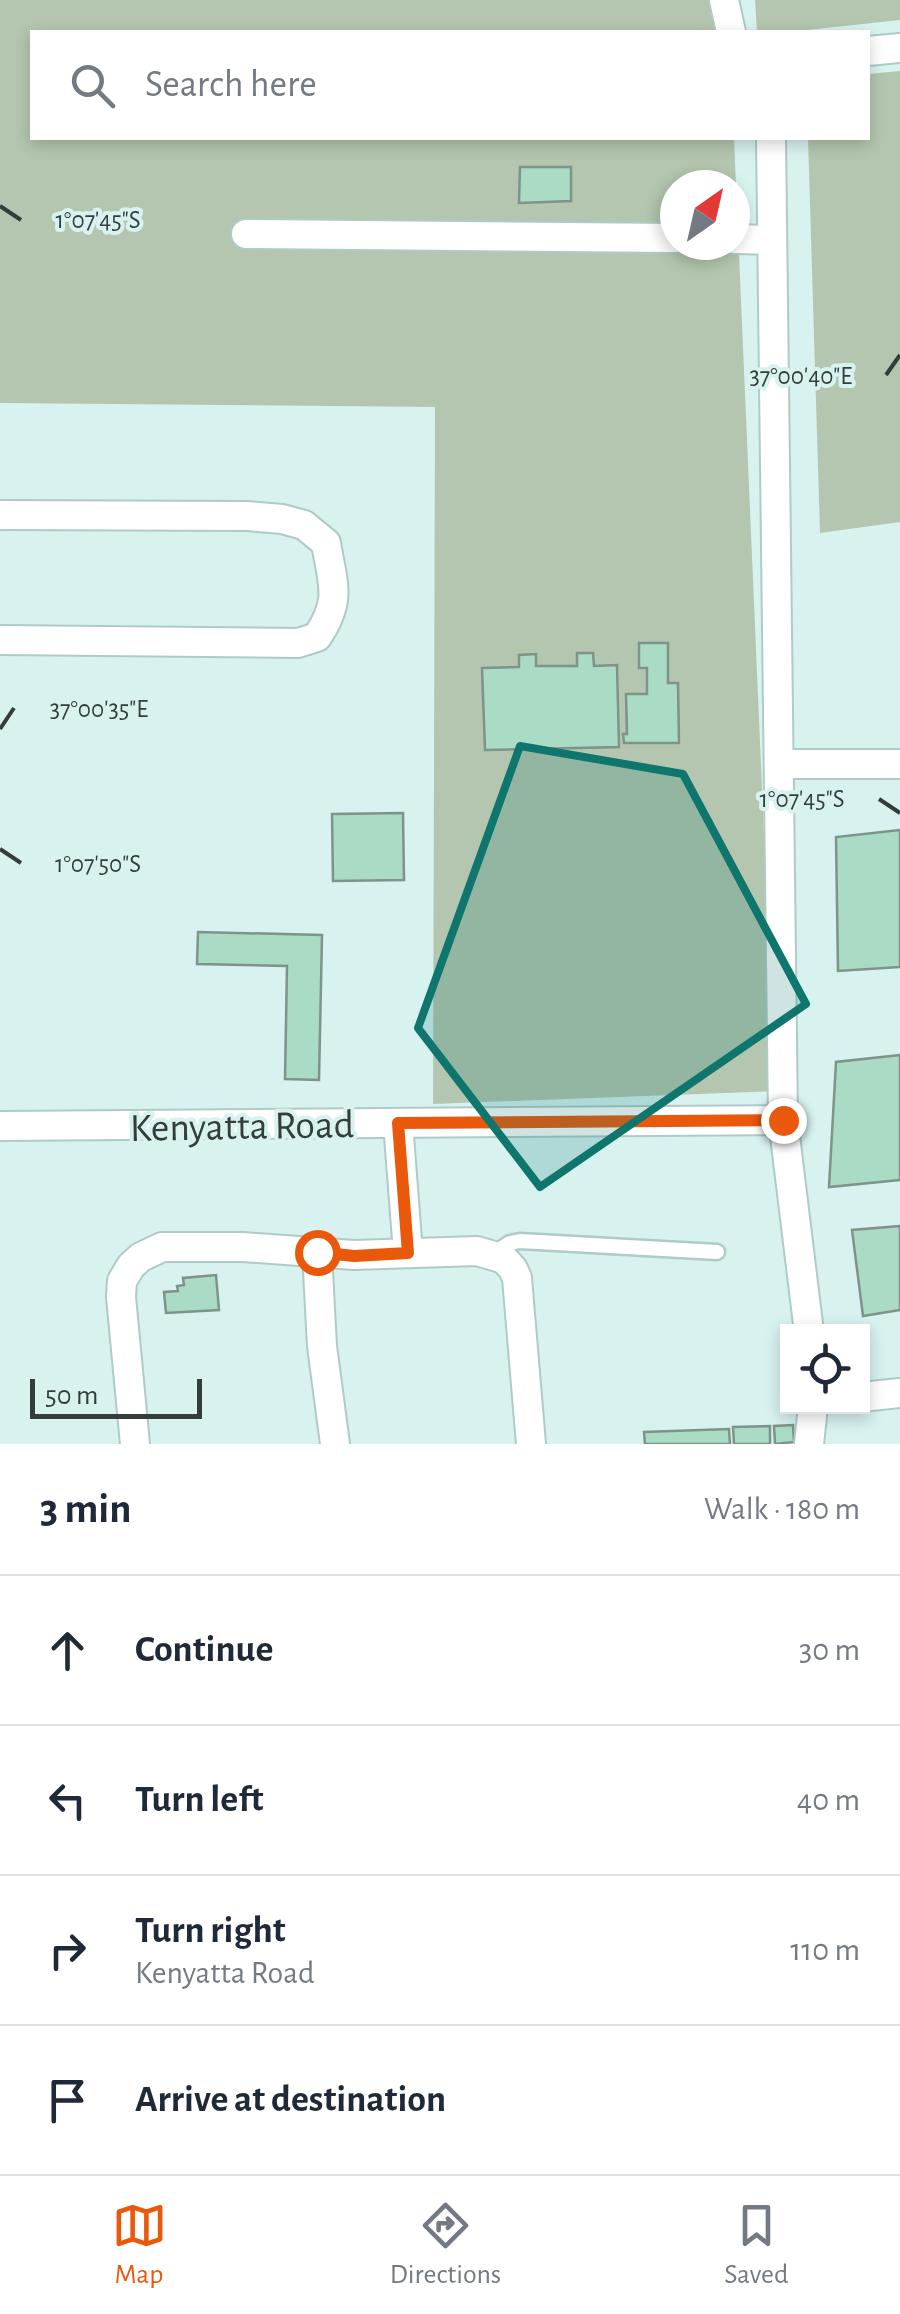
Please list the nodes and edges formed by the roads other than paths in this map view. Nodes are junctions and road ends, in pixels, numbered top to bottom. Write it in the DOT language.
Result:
graph roads {
  1 [pos="724,0"];
  2 [pos="731,30"];
  3 [pos="900,48"];
  4 [pos="870,51"];
  5 [pos="771,140"];
  6 [pos="246,234"];
  7 [pos="660,238"];
  8 [pos="750,239"];
  9 [pos="772,240"];
  10 [pos="0,515"];
  11 [pos="0,640"];
  12 [pos="779,764"];
  13 [pos="900,764"];
  14 [pos="783,1120"];
  15 [pos="398,1123"];
  16 [pos="0,1126"];
  17 [pos="317,1252"];
  18 [pos="717,1252"];
  19 [pos="408,1253"];
  20 [pos="492,1254"];
  21 [pos="808,1324"];
  22 [pos="900,1393"];
  23 [pos="870,1396"];
  24 [pos="812,1414"];
  25 [pos="135,1444"];
  26 [pos="335,1444"];
  27 [pos="531,1444"];
  28 [pos="810,1444"];
  1 -- 2 [label="street"];
  3 -- 4 [label="street"];
  5 -- 9 [label="street"];
  6 -- 7 [label="street"];
  8 -- 9 [label="street"];
  9 -- 12 [label="street"];
  10 -- 11 [label="street"];
  12 -- 13 [label="street"];
  12 -- 14 [label="street"];
  14 -- 15 [label="street, Kenyatta Road"];
  14 -- 21 [label="street"];
  15 -- 16 [label="street, Kenyatta Road"];
  15 -- 19 [label="street"];
  17 -- 19 [label="street"];
  17 -- 25 [label="street"];
  17 -- 26 [label="street"];
  18 -- 20 [label="lane"];
  19 -- 20 [label="street"];
  20 -- 27 [label="street"];
  22 -- 23 [label="street"];
  24 -- 28 [label="street"];
}
